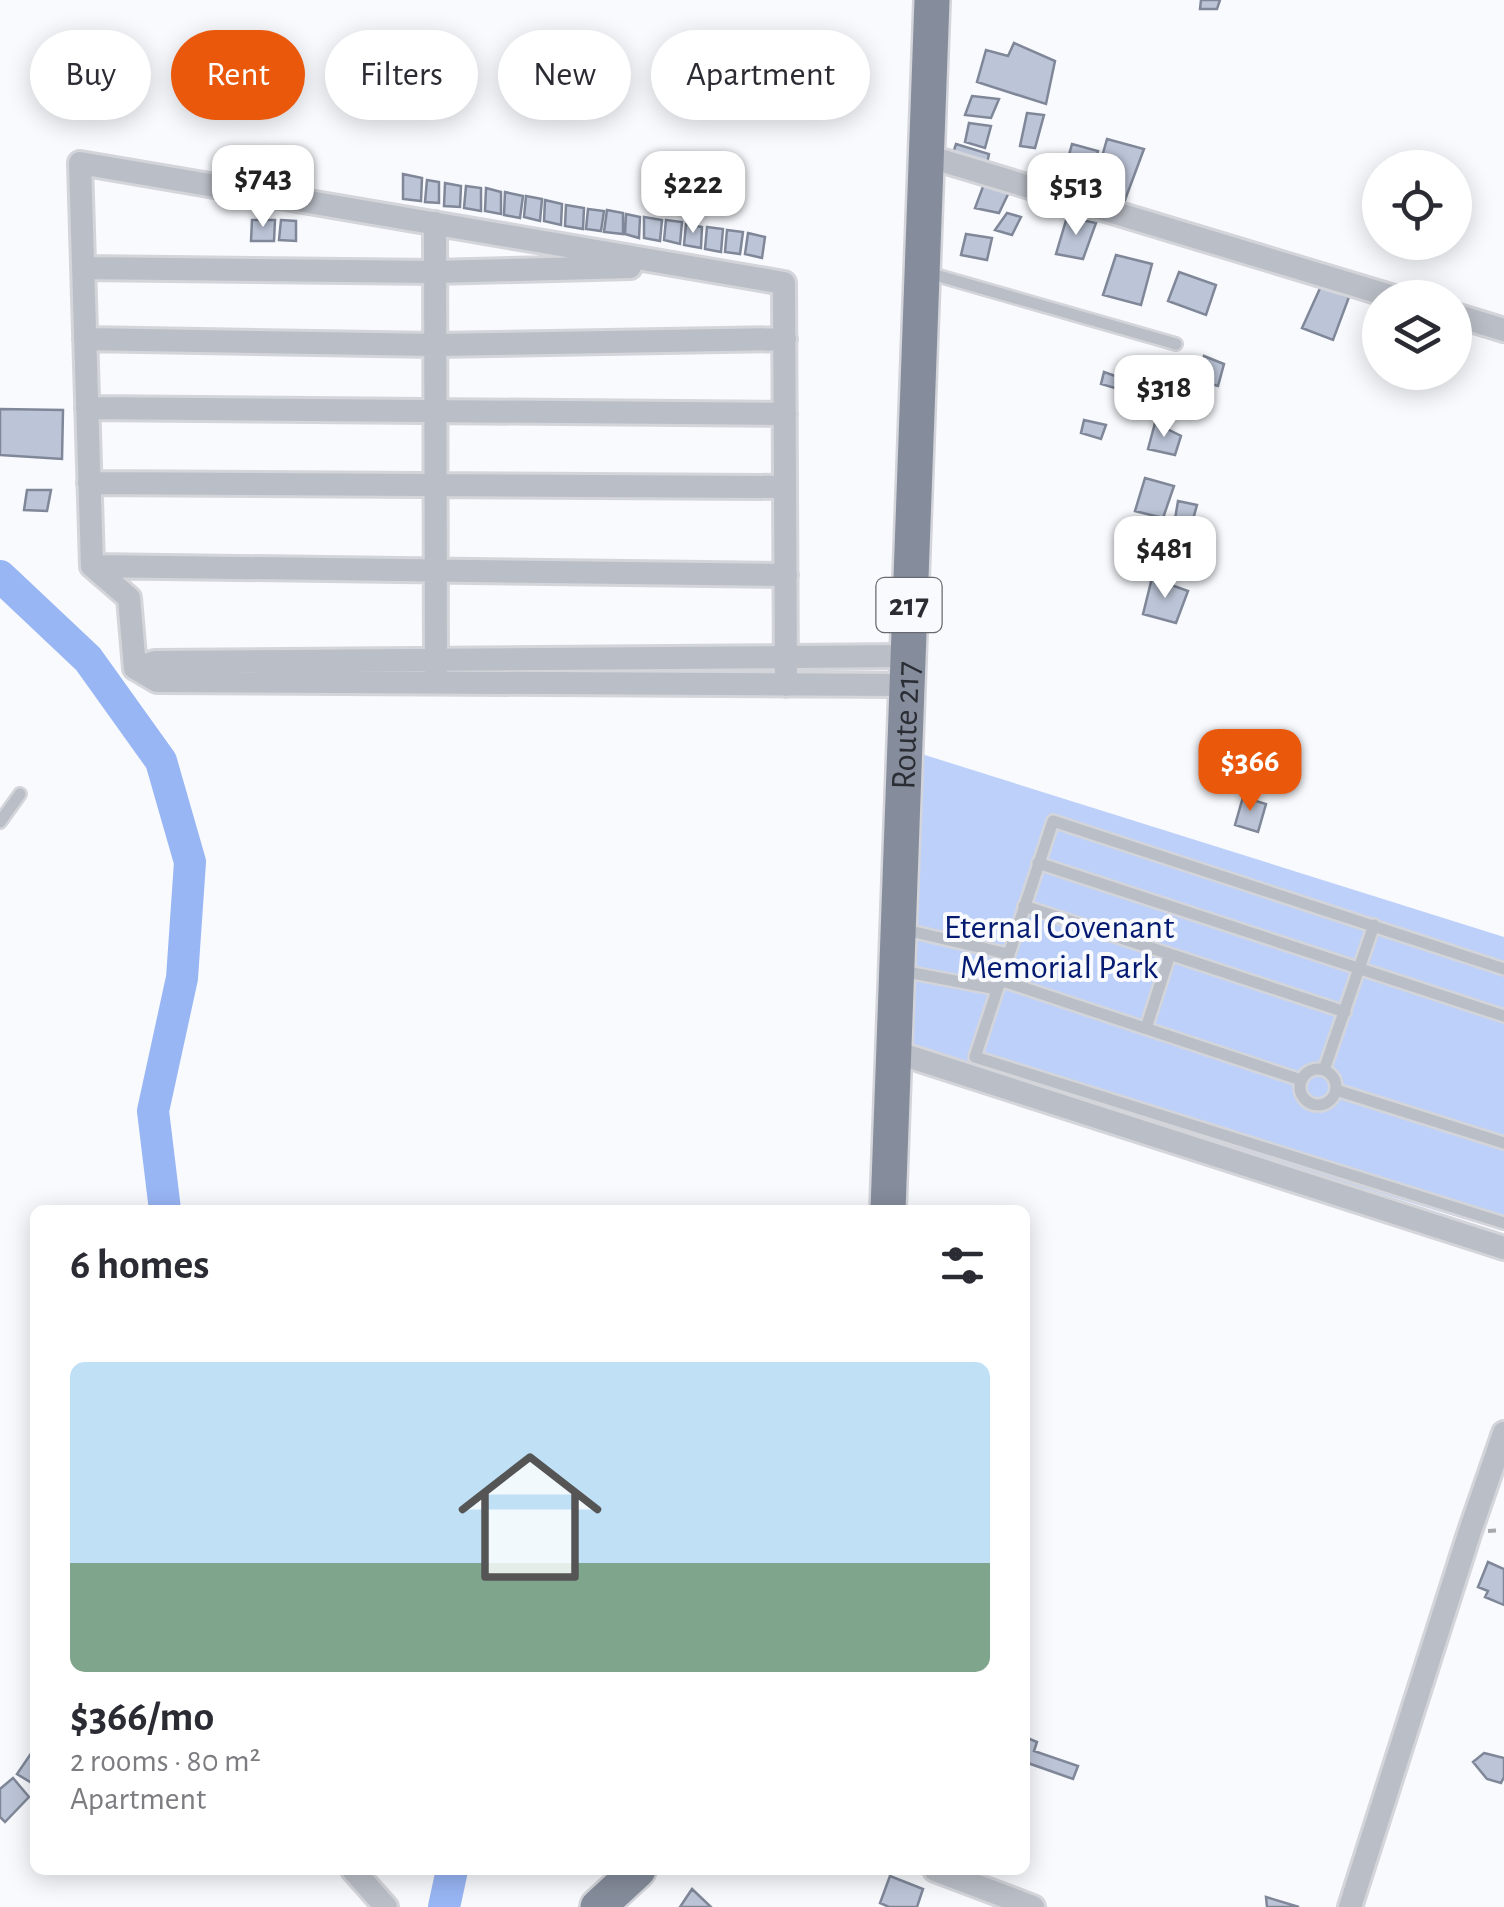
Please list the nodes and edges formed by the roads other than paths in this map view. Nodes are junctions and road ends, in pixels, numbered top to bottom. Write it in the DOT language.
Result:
graph roads {
  1 [pos="932,0"];
  2 [pos="927,156"];
  3 [pos="435,223"];
  4 [pos="681,265"];
  5 [pos="83,268"];
  6 [pos="921,271"];
  7 [pos="435,272"];
  8 [pos="1362,287"];
  9 [pos="1472,320"];
  10 [pos="1504,330"];
  11 [pos="85,339"];
  12 [pos="785,339"];
  13 [pos="1176,344"];
  14 [pos="435,345"];
  15 [pos="87,408"];
  16 [pos="435,412"];
  17 [pos="785,414"];
  18 [pos="89,484"];
  19 [pos="435,487"];
  20 [pos="785,487"];
  21 [pos="92,566"];
  22 [pos="436,570"];
  23 [pos="786,575"];
  24 [pos="786,659"];
  25 [pos="907,671"];
  26 [pos="436,673"];
  27 [pos="786,685"];
  28 [pos="20,794"];
  29 [pos="0,822"];
  30 [pos="1038,862"];
  31 [pos="1024,906"];
  32 [pos="1374,925"];
  33 [pos="898,928"];
  34 [pos="1008,954"];
  35 [pos="1170,954"];
  36 [pos="1504,968"];
  37 [pos="898,970"];
  38 [pos="1360,970"];
  39 [pos="998,984"];
  40 [pos="1345,1012"];
  41 [pos="1504,1016"];
  42 [pos="1146,1028"];
  43 [pos="896,1052"];
  44 [pos="1324,1070"];
  45 [pos="1301,1080"];
  46 [pos="1336,1090"];
  47 [pos="1504,1143"];
  48 [pos="888,1205"];
  49 [pos="1504,1223"];
  50 [pos="1504,1248"];
  51 [pos="1504,1433"];
  52 [pos="357,1875"];
  53 [pos="633,1875"];
  54 [pos="948,1875"];
  55 [pos="386,1907"];
  56 [pos="598,1907"];
  57 [pos="1032,1907"];
  58 [pos="1350,1907"];
  1 -- 2 [label="main road, Route 217 / 217"];
  2 -- 6 [label="main road, Route 217 / 217"];
  2 -- 8 [label="street"];
  3 -- 4 [label="street"];
  3 -- 5 [label="street"];
  3 -- 7 [label="street"];
  4 -- 7 [label="street"];
  4 -- 12 [label="street"];
  5 -- 7 [label="street"];
  5 -- 11 [label="street"];
  6 -- 13 [label="lane"];
  6 -- 25 [label="main road, Route 217 / 217"];
  7 -- 14 [label="street"];
  9 -- 10 [label="street"];
  11 -- 14 [label="street"];
  11 -- 15 [label="street"];
  12 -- 14 [label="street"];
  12 -- 17 [label="street"];
  14 -- 16 [label="street"];
  15 -- 16 [label="street"];
  15 -- 18 [label="street"];
  16 -- 17 [label="street"];
  16 -- 19 [label="street"];
  17 -- 20 [label="street"];
  18 -- 19 [label="street"];
  18 -- 21 [label="street"];
  19 -- 20 [label="street"];
  19 -- 22 [label="street"];
  20 -- 23 [label="street"];
  21 -- 22 [label="street"];
  21 -- 26 [label="street"];
  22 -- 23 [label="street"];
  22 -- 26 [label="street"];
  23 -- 24 [label="street"];
  24 -- 25 [label="street"];
  24 -- 26 [label="street"];
  24 -- 27 [label="street"];
  25 -- 27 [label="street"];
  25 -- 33 [label="main road, Route 217 / 217"];
  26 -- 27 [label="street"];
  28 -- 29 [label="lane"];
  30 -- 31 [label="lane"];
  30 -- 32 [label="lane"];
  30 -- 38 [label="lane"];
  31 -- 34 [label="lane"];
  31 -- 35 [label="lane"];
  32 -- 36 [label="lane"];
  32 -- 38 [label="lane"];
  33 -- 34 [label="lane"];
  33 -- 37 [label="main road, Route 217 / 217"];
  34 -- 39 [label="lane"];
  35 -- 40 [label="lane"];
  35 -- 42 [label="lane"];
  37 -- 39 [label="lane"];
  37 -- 43 [label="main road, Route 217 / 217"];
  38 -- 40 [label="lane"];
  38 -- 41 [label="lane"];
  39 -- 42 [label="lane"];
  39 -- 49 [label="lane"];
  40 -- 44 [label="lane"];
  42 -- 45 [label="lane"];
  43 -- 48 [label="main road, Route 217 / 217"];
  43 -- 50 [label="street"];
  44 -- 45 [label="lane"];
  44 -- 46 [label="lane"];
  45 -- 46 [label="lane"];
  46 -- 47 [label="lane"];
  51 -- 58 [label="street"];
  52 -- 55 [label="street"];
  53 -- 56 [label="main road"];
  54 -- 57 [label="street"];
}
